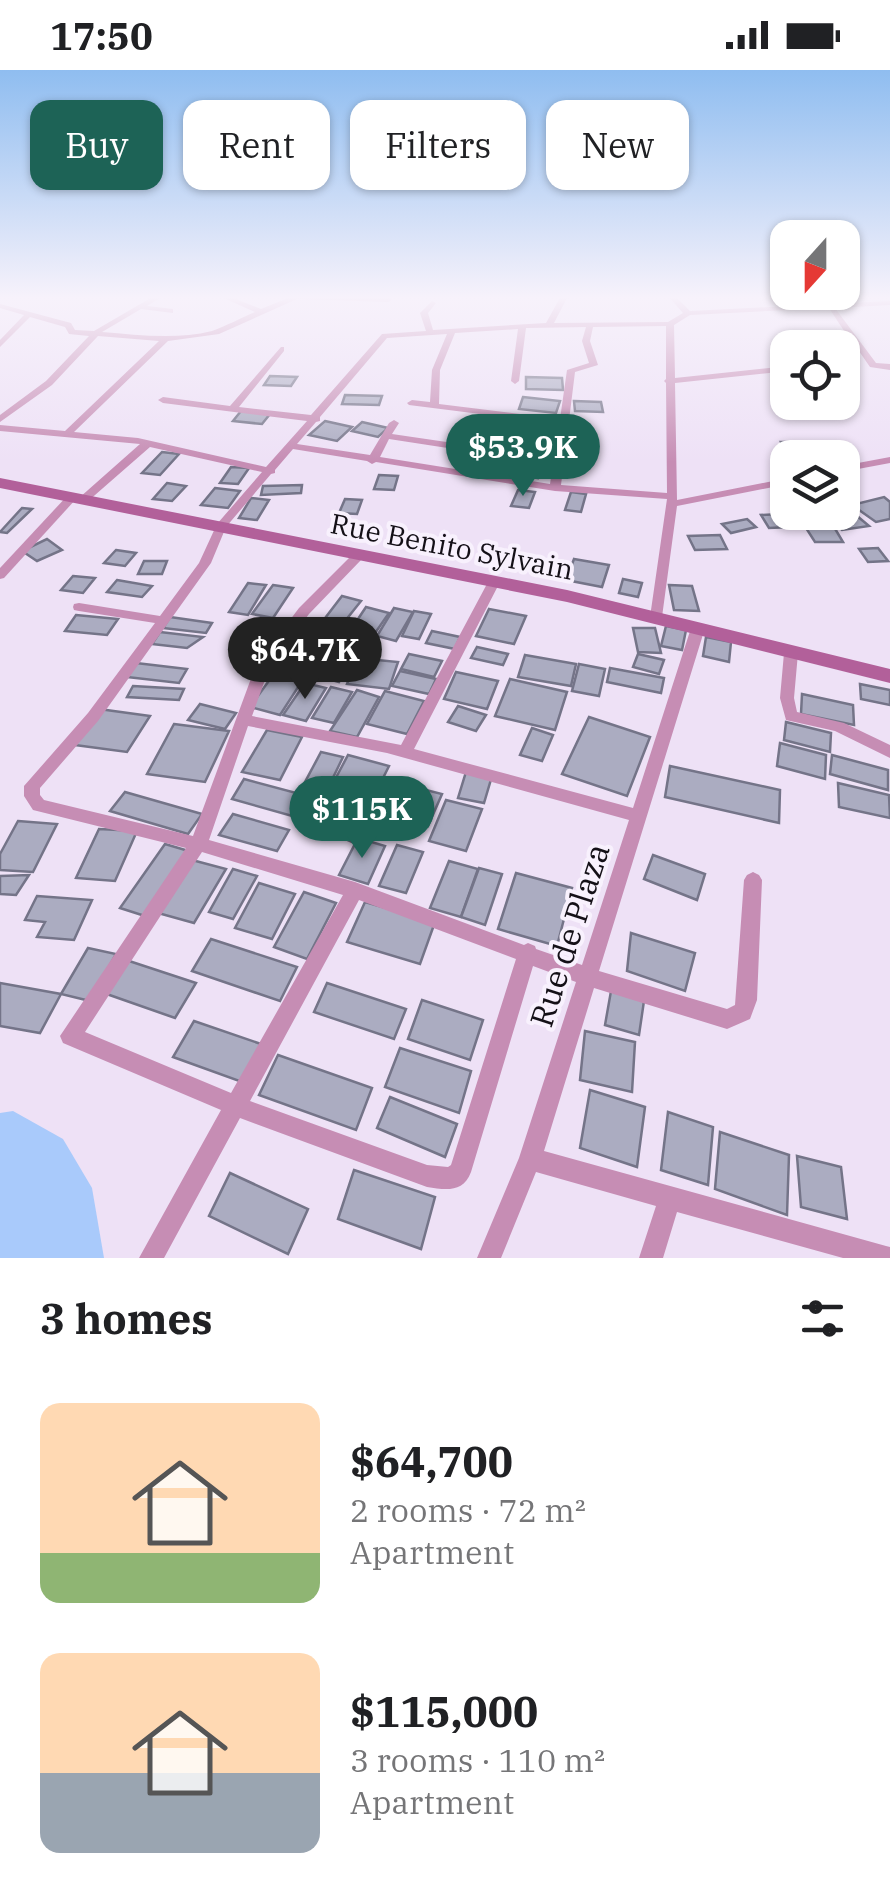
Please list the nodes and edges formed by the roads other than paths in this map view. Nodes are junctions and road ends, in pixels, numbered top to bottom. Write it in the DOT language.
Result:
graph roads {
  1 [pos="78,351"];
  2 [pos="153,351"];
  3 [pos="279,351"];
  4 [pos="372,351"];
  5 [pos="443,351"];
  6 [pos="519,351"];
  7 [pos="589,351"];
  8 [pos="669,351"];
  9 [pos="863,351"];
  10 [pos="890,367"];
  11 [pos="770,370"];
  12 [pos="516,381"];
  13 [pos="668,381"];
  14 [pos="163,400"];
  15 [pos="412,403"];
  16 [pos="434,407"];
  17 [pos="232,409"];
  18 [pos="317,418"];
  19 [pos="0,419"];
  20 [pos="565,422"];
  21 [pos="394,423"];
  22 [pos="0,428"];
  23 [pos="69,432"];
  24 [pos="386,436"];
  25 [pos="148,443"];
  26 [pos="294,446"];
  27 [pos="467,448"];
  28 [pos="890,460"];
  29 [pos="372,461"];
  30 [pos="860,466"];
  31 [pos="271,471"];
  32 [pos="0,483"];
  33 [pos="770,483"];
  34 [pos="555,488"];
  35 [pos="78,499"];
  36 [pos="671,500"];
  37 [pos="221,526"];
  38 [pos="357,557"];
  39 [pos="0,575"];
  40 [pos="494,582"];
  41 [pos="80,607"];
  42 [pos="656,617"];
  43 [pos="161,620"];
  44 [pos="698,628"];
  45 [pos="791,653"];
  46 [pos="890,676"];
  47 [pos="243,720"];
  48 [pos="405,752"];
  49 [pos="890,752"];
  50 [pos="639,816"];
  51 [pos="199,844"];
  52 [pos="753,880"];
  53 [pos="354,890"];
  54 [pos="528,952"];
  55 [pos="586,974"];
  56 [pos="233,1104"];
  57 [pos="530,1159"];
  58 [pos="670,1198"];
  59 [pos="878,1257"];
  60 [pos="151,1258"];
  61 [pos="489,1258"];
  62 [pos="651,1258"];
  1 -- 19 [label="street"];
  2 -- 23 [label="street"];
  3 -- 17 [label="street"];
  4 -- 18 [label="street"];
  5 -- 16 [label="street"];
  6 -- 12 [label="street"];
  7 -- 20 [label="street"];
  8 -- 13 [label="street"];
  9 -- 10 [label="street"];
  11 -- 13 [label="street"];
  13 -- 36 [label="street"];
  14 -- 17 [label="street"];
  15 -- 16 [label="street"];
  16 -- 20 [label="street"];
  17 -- 18 [label="street"];
  18 -- 26 [label="street"];
  20 -- 34 [label="street"];
  21 -- 24 [label="street"];
  22 -- 23 [label="street"];
  23 -- 25 [label="street"];
  24 -- 27 [label="street"];
  24 -- 29 [label="street"];
  25 -- 31 [label="street"];
  25 -- 35 [label="street"];
  26 -- 29 [label="street"];
  26 -- 31 [label="street"];
  28 -- 30 [label="street"];
  29 -- 34 [label="street"];
  31 -- 37 [label="street"];
  32 -- 35 [label="main road, Rue Benito Sylvain"];
  33 -- 36 [label="street"];
  34 -- 36 [label="street"];
  35 -- 37 [label="main road, Rue Benito Sylvain"];
  35 -- 39 [label="street"];
  36 -- 42 [label="street"];
  37 -- 38 [label="main road, Rue Benito Sylvain"];
  37 -- 43 [label="street"];
  38 -- 40 [label="main road, Rue Benito Sylvain"];
  38 -- 47 [label="street"];
  40 -- 42 [label="main road, Rue Benito Sylvain"];
  40 -- 48 [label="street"];
  41 -- 43 [label="street"];
  42 -- 44 [label="main road, Rue Benito Sylvain"];
  43 -- 51 [label="street"];
  44 -- 45 [label="main road, Rue Benito Sylvain"];
  44 -- 50 [label="street, Rue de Plaza"];
  45 -- 46 [label="main road, Rue Benito Sylvain"];
  45 -- 49 [label="street"];
  47 -- 48 [label="street"];
  47 -- 51 [label="street"];
  48 -- 50 [label="street"];
  50 -- 55 [label="street, Rue de Plaza"];
  51 -- 53 [label="street"];
  51 -- 56 [label="street"];
  52 -- 55 [label="street"];
  53 -- 54 [label="street"];
  53 -- 56 [label="street"];
  54 -- 55 [label="street"];
  54 -- 56 [label="street"];
  55 -- 57 [label="street, Rue de Plaza"];
  56 -- 60 [label="street"];
  57 -- 58 [label="street"];
  57 -- 61 [label="street, Rue de Plaza"];
  58 -- 59 [label="street"];
  58 -- 62 [label="street"];
}
